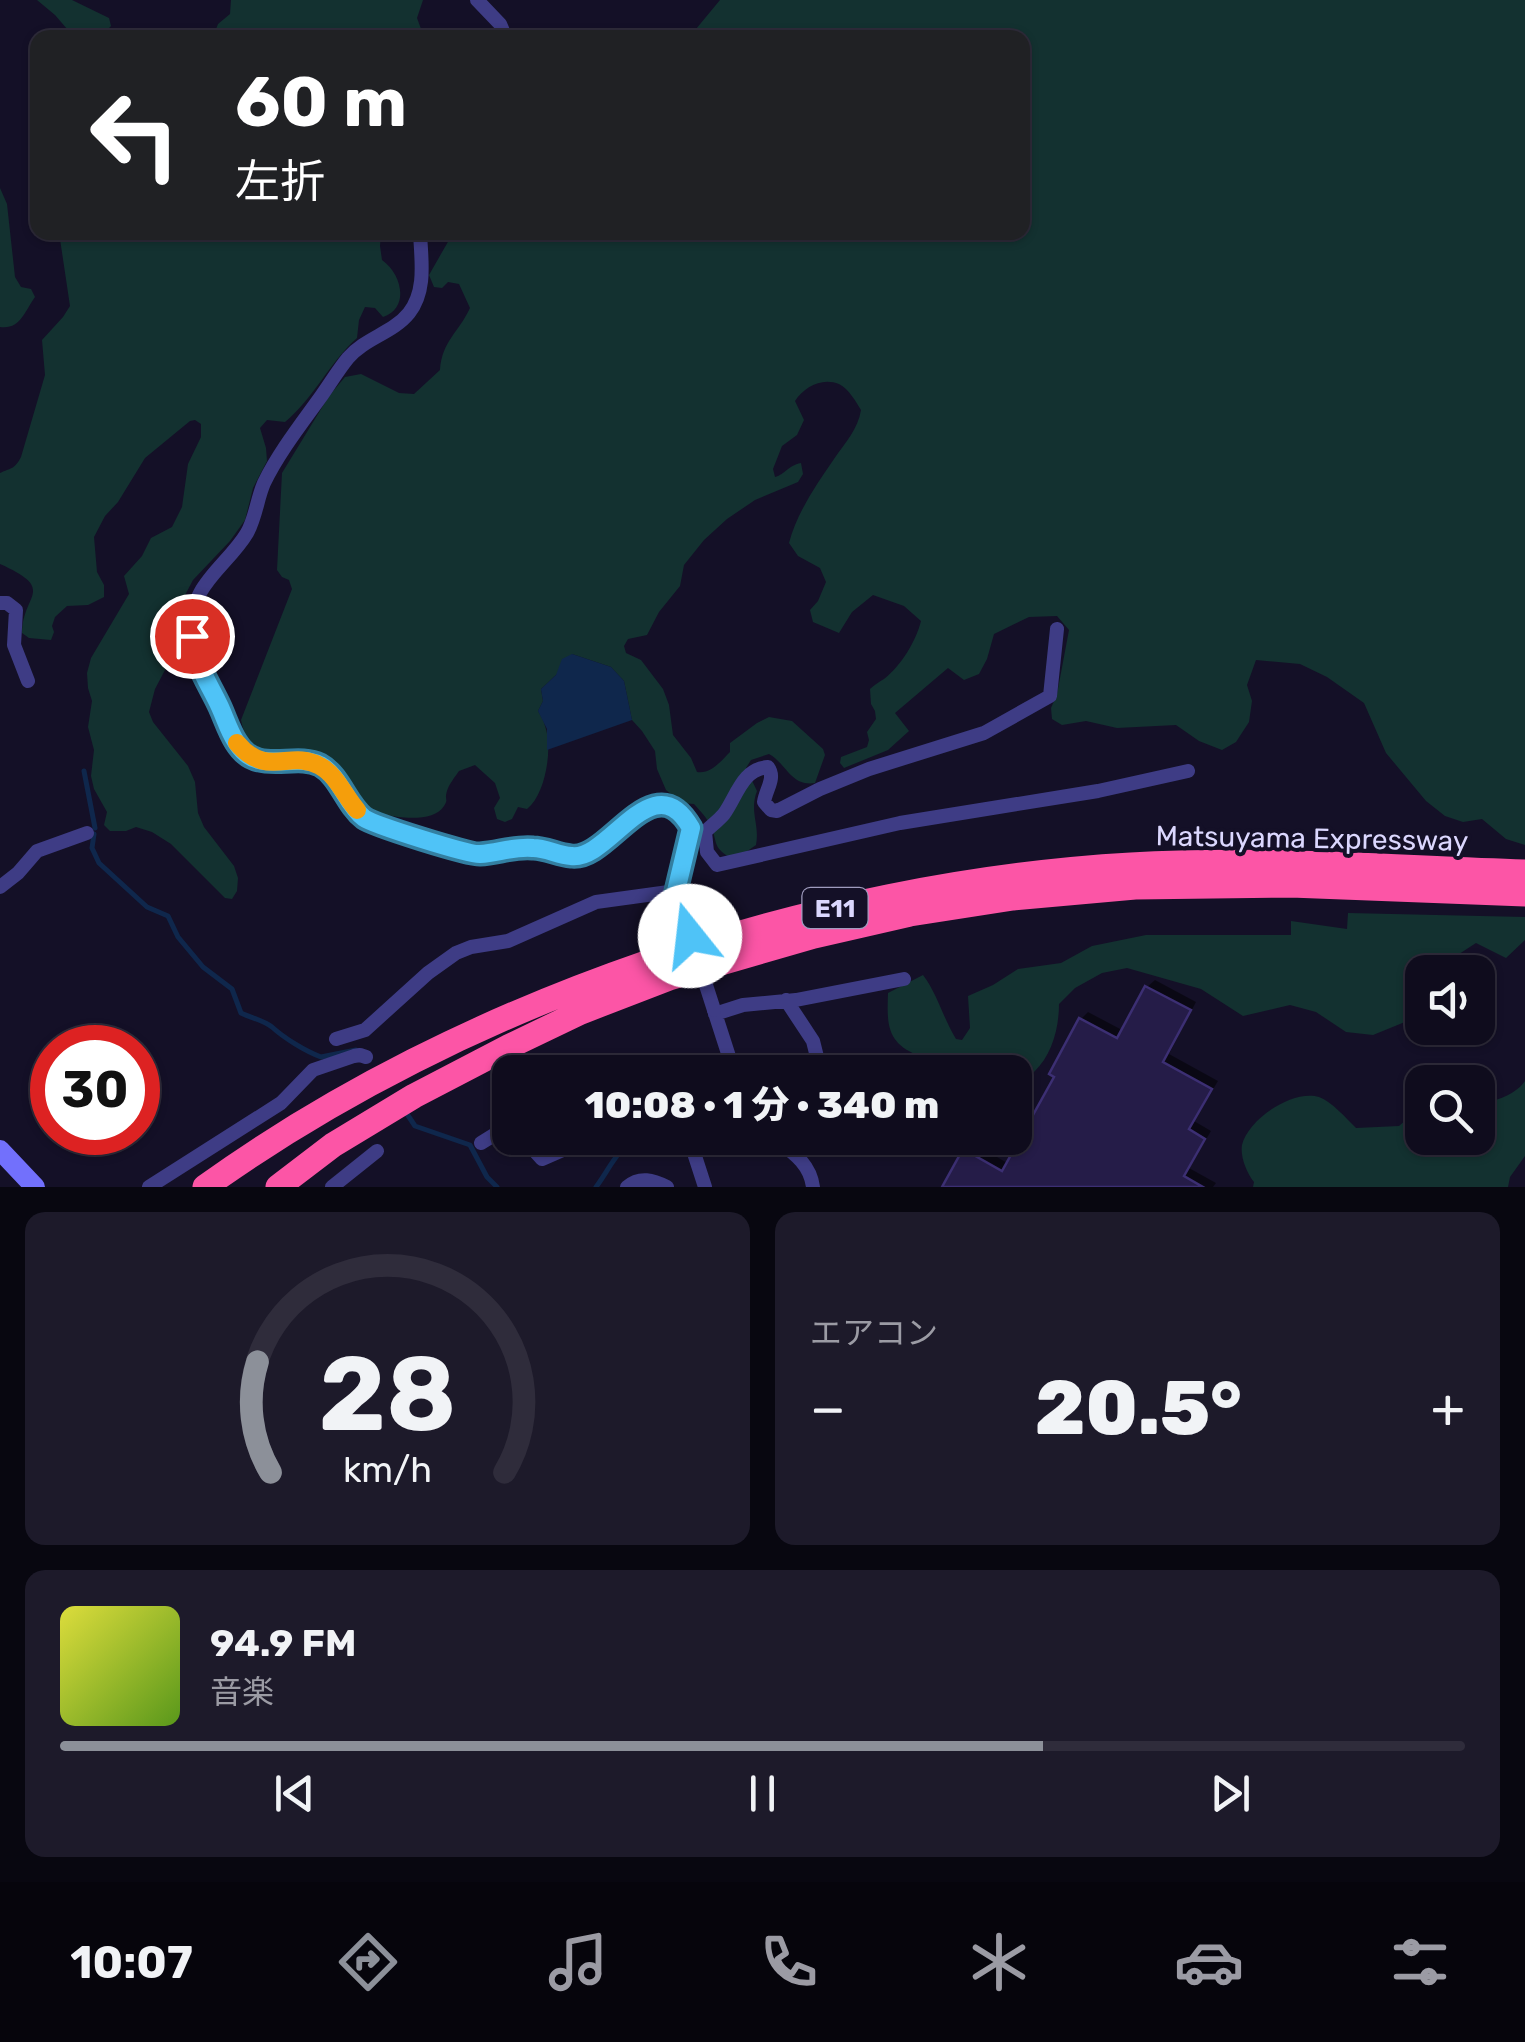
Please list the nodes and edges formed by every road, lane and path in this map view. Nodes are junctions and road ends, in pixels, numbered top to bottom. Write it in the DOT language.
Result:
graph roads {
  1 [pos="477,0"];
  2 [pos="503,30"];
  3 [pos="421,240"];
  4 [pos="0,603"];
  5 [pos="1057,629"];
  6 [pos="28,681"];
  7 [pos="1188,770"];
  8 [pos="698,830"];
  9 [pos="87,833"];
  10 [pos="1525,872"];
  11 [pos="0,887"];
  12 [pos="677,894"];
  13 [pos="1525,894"];
  14 [pos="904,978"];
  15 [pos="786,1000"];
  16 [pos="715,1012"];
  17 [pos="336,1040"];
  18 [pos="729,1055"];
  19 [pos="816,1055"];
  20 [pos="366,1057"];
  21 [pos="492,1136"];
  22 [pos="481,1142"];
  23 [pos="0,1150"];
  24 [pos="377,1151"];
  25 [pos="695,1155"];
  26 [pos="797,1156"];
  27 [pos="35,1187"];
  28 [pos="149,1187"];
  29 [pos="205,1187"];
  30 [pos="278,1187"];
  31 [pos="332,1187"];
  32 [pos="627,1187"];
  33 [pos="667,1187"];
  34 [pos="705,1187"];
  35 [pos="813,1187"];
  1 -- 2 [label="street"];
  3 -- 8 [label="street"];
  4 -- 6 [label="street"];
  5 -- 8 [label="street"];
  7 -- 8 [label="street"];
  8 -- 12 [label="street"];
  9 -- 11 [label="street"];
  10 -- 29 [label="highway, Matsuyama Expressway / E11"];
  12 -- 16 [label="street, bridge"];
  12 -- 17 [label="street"];
  13 -- 30 [label="highway, Matsuyama Expressway / E11"];
  14 -- 15 [label="street"];
  15 -- 16 [label="street"];
  15 -- 19 [label="street"];
  16 -- 18 [label="street"];
  20 -- 28 [label="street"];
  21 -- 22 [label="street"];
  23 -- 27 [label="main road"];
  24 -- 31 [label="street"];
  25 -- 34 [label="street"];
  26 -- 35 [label="street"];
  32 -- 33 [label="street"];
}
